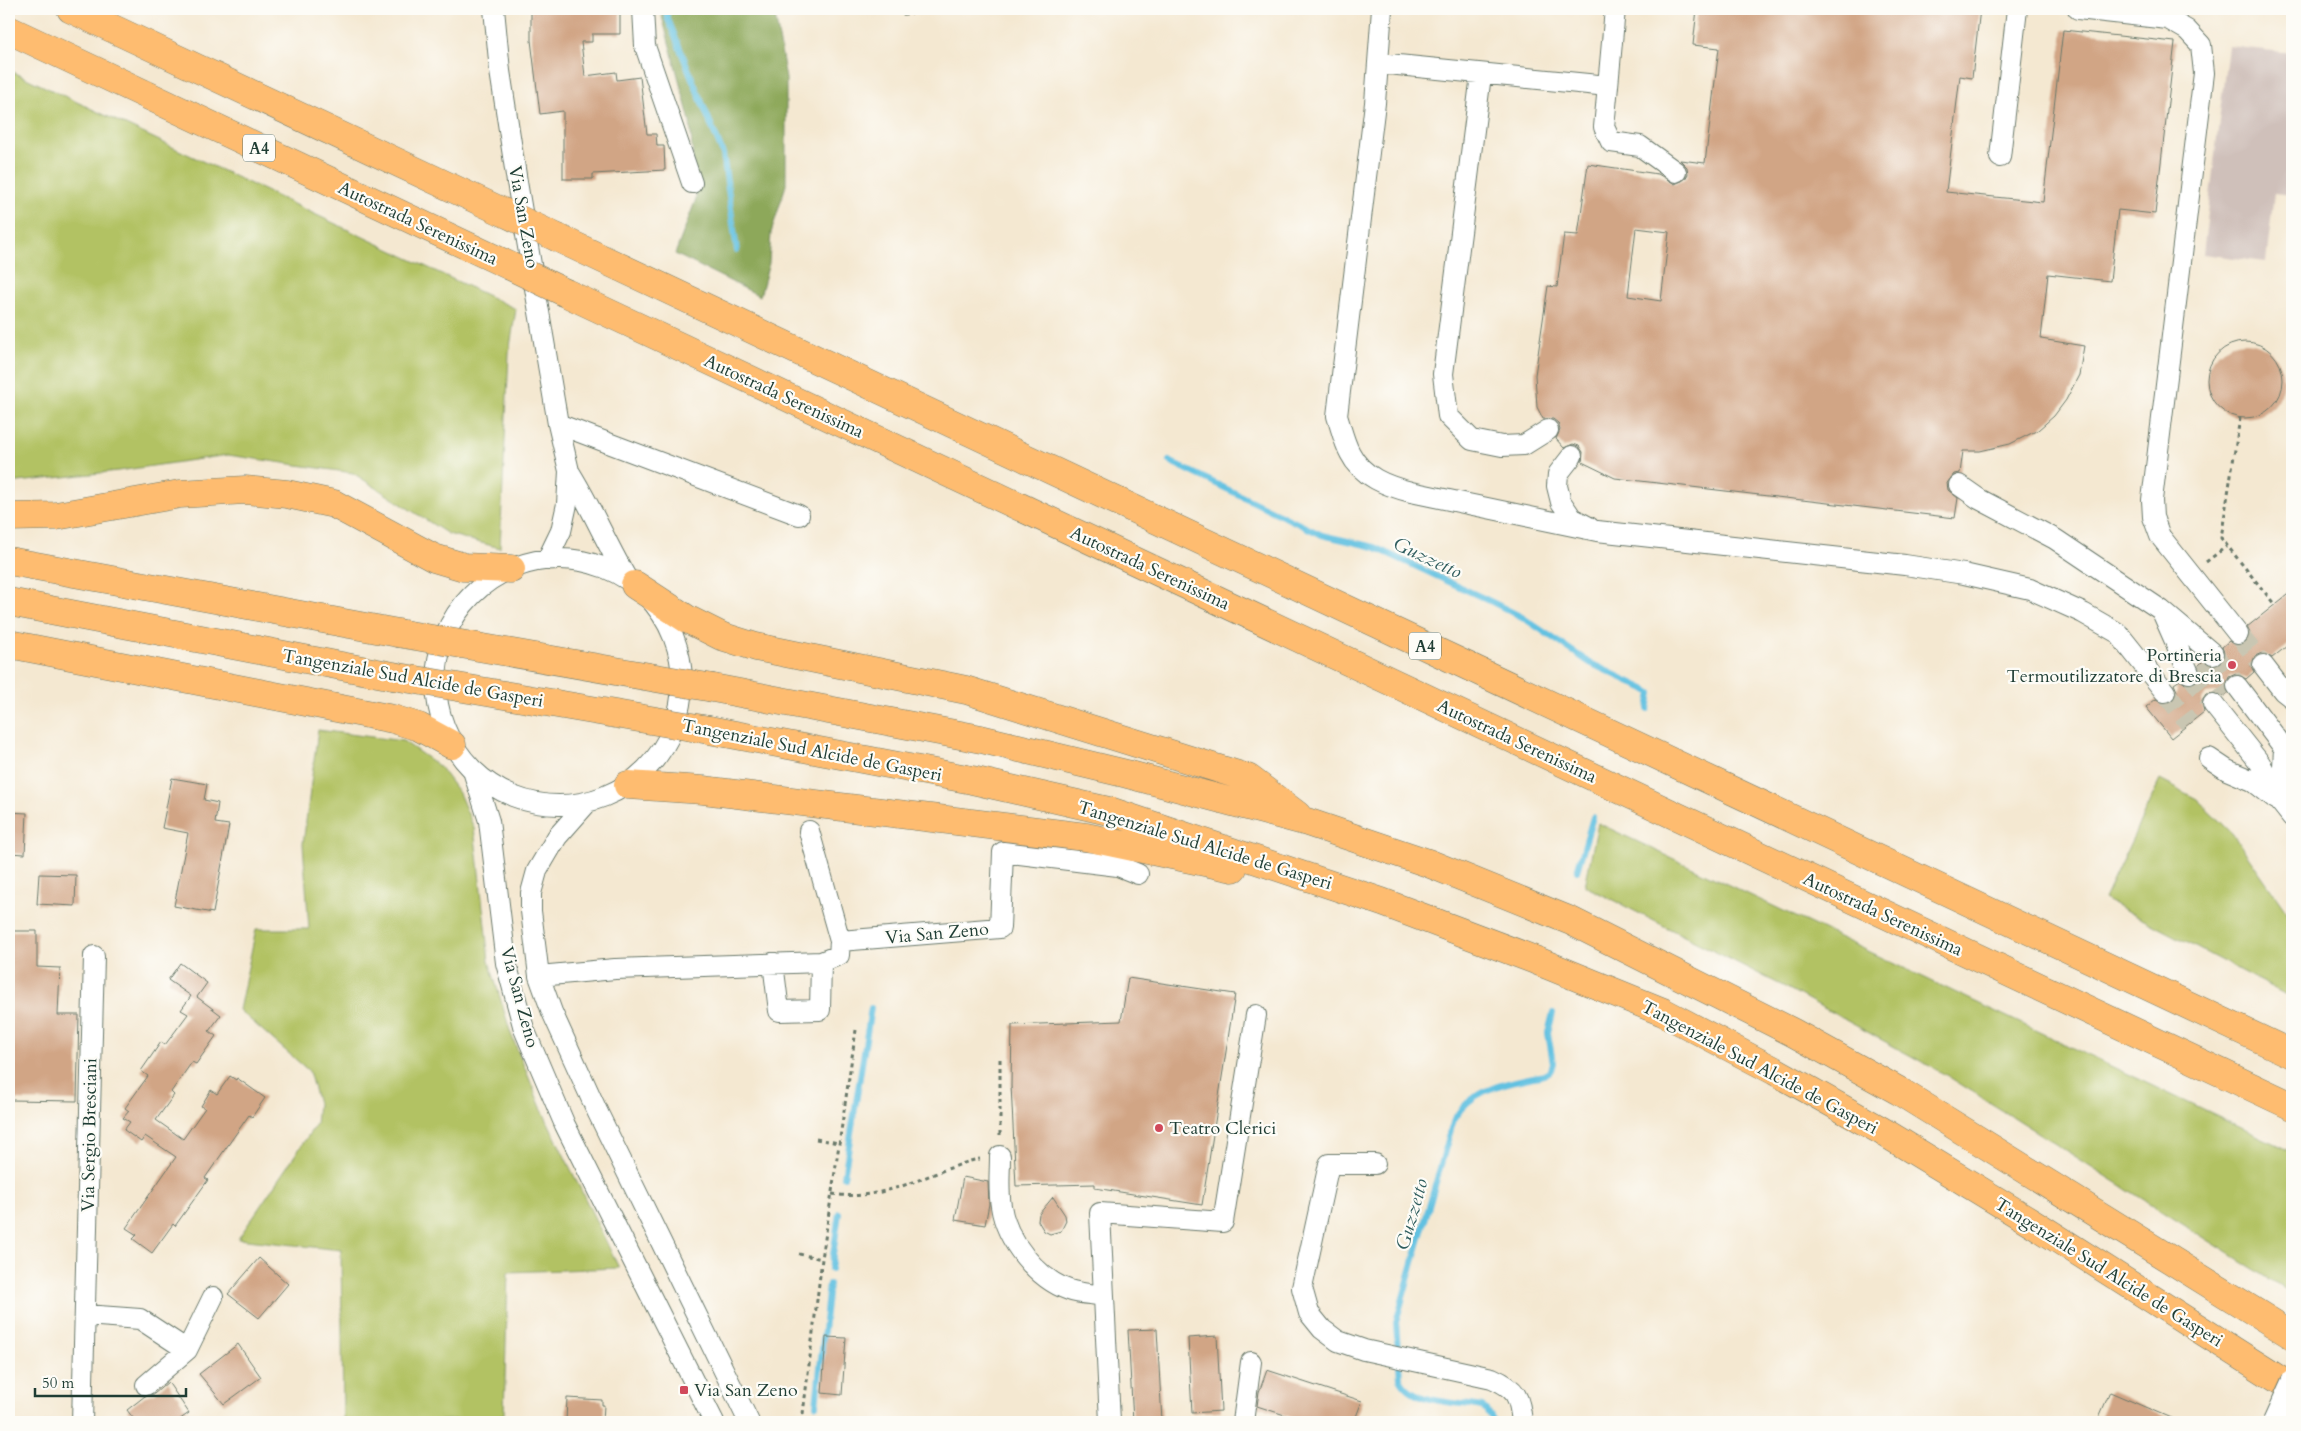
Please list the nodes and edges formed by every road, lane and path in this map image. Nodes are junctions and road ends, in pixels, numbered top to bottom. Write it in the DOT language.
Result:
graph roads {
  1 [pos="71,9"];
  2 [pos="494,9"];
  3 [pos="643,9"];
  4 [pos="871,9"];
  5 [pos="943,9"];
  6 [pos="1382,9"];
  7 [pos="1615,9"];
  8 [pos="2017,9"];
  9 [pos="2078,9"];
  10 [pos="9,30"];
  11 [pos="1378,63"];
  12 [pos="1481,75"];
  13 [pos="1608,86"];
  14 [pos="2000,157"];
  15 [pos="1676,172"];
  16 [pos="692,183"];
  17 [pos="2240,418"];
  18 [pos="558,424"];
  19 [pos="1548,430"];
  20 [pos="1572,456"];
  21 [pos="569,471"];
  22 [pos="1959,485"];
  23 [pos="799,516"];
  24 [pos="9,517"];
  25 [pos="1597,531"];
  26 [pos="2227,546"];
  27 [pos="546,560"];
  28 [pos="9,561"];
  29 [pos="511,569"];
  30 [pos="2191,574"];
  31 [pos="631,582"];
  32 [pos="9,602"];
  33 [pos="2275,605"];
  34 [pos="2161,610"];
  35 [pos="2238,634"];
  36 [pos="9,644"];
  37 [pos="2263,665"];
  38 [pos="2165,692"];
  39 [pos="2225,696"];
  40 [pos="2292,698"];
  41 [pos="452,745"];
  42 [pos="2209,758"];
  43 [pos="474,774"];
  44 [pos="628,785"];
  45 [pos="587,803"];
  46 [pos="2287,810"];
  47 [pos="1307,822"];
  48 [pos="809,831"];
  49 [pos="1138,874"];
  50 [pos="1314,879"];
  51 [pos="840,940"];
  52 [pos="94,956"];
  53 [pos="821,962"];
  54 [pos="773,963"];
  55 [pos="539,976"];
  56 [pos="1256,1015"];
  57 [pos="856,1030"];
  58 [pos="2292,1054"];
  59 [pos="1000,1060"];
  60 [pos="2292,1106"];
  61 [pos="816,1139"];
  62 [pos="839,1143"];
  63 [pos="1000,1156"];
  64 [pos="1375,1164"];
  65 [pos="832,1194"];
  66 [pos="798,1254"];
  67 [pos="822,1259"];
  68 [pos="213,1296"];
  69 [pos="1104,1296"];
  70 [pos="85,1315"];
  71 [pos="2292,1335"];
  72 [pos="187,1350"];
  73 [pos="1251,1362"];
  74 [pos="2292,1380"];
  75 [pos="146,1385"];
  76 [pos="2292,1388"];
  77 [pos="82,1422"];
  78 [pos="714,1422"];
  79 [pos="748,1422"];
  80 [pos="802,1422"];
  81 [pos="1110,1422"];
  82 [pos="1243,1422"];
  83 [pos="1522,1422"];
  84 [pos="2273,1422"];
  1 -- 58 [label="highway, A4, bridge"];
  2 -- 18 [label="street, Via San Zeno"];
  3 -- 16 [label="street"];
  4 -- 5 [label="path"];
  6 -- 11 [label="street"];
  7 -- 13 [label="street"];
  8 -- 14 [label="street"];
  9 -- 30 [label="street"];
  10 -- 60 [label="highway, Autostrada Serenissima / A4, bridge"];
  11 -- 12 [label="street"];
  11 -- 25 [label="street"];
  12 -- 13 [label="street"];
  12 -- 19 [label="street"];
  13 -- 15 [label="street"];
  17 -- 26 [label="path"];
  18 -- 21 [label="street, Via San Zeno"];
  18 -- 23 [label="street"];
  20 -- 25 [label="street"];
  21 -- 27 [label="street, Via San Zeno"];
  21 -- 31 [label="street, Via San Zeno"];
  22 -- 34 [label="street"];
  24 -- 29 [label="highway"];
  25 -- 38 [label="street"];
  26 -- 30 [label="path"];
  26 -- 33 [label="path"];
  27 -- 29 [label="street, Via San Zeno"];
  27 -- 31 [label="street, Via San Zeno"];
  28 -- 47 [label="highway, bridge"];
  29 -- 41 [label="street, Via San Zeno"];
  30 -- 35 [label="street"];
  31 -- 44 [label="street, Via San Zeno"];
  31 -- 47 [label="highway"];
  32 -- 50 [label="highway, Tangenziale Sud Alcide de Gasperi, bridge"];
  34 -- 34 [label="street"];
  36 -- 41 [label="highway"];
  37 -- 40 [label="street"];
  39 -- 46 [label="street"];
  41 -- 43 [label="street, Via San Zeno"];
  42 -- 46 [label="street"];
  43 -- 45 [label="street, Via San Zeno"];
  43 -- 78 [label="street, Via San Zeno"];
  44 -- 45 [label="street, Via San Zeno"];
  44 -- 50 [label="highway"];
  45 -- 55 [label="street, Via San Zeno"];
  47 -- 71 [label="highway"];
  48 -- 51 [label="street"];
  49 -- 51 [label="street, Via San Zeno"];
  50 -- 76 [label="highway, Tangenziale Sud Alcide de Gasperi"];
  51 -- 53 [label="street"];
  52 -- 70 [label="street, Via Sergio Bresciani"];
  53 -- 54 [label="street, Via San Zeno"];
  53 -- 54 [label="street"];
  54 -- 55 [label="street, Via San Zeno"];
  55 -- 79 [label="street, Via San Zeno"];
  56 -- 69 [label="street"];
  57 -- 62 [label="path"];
  59 -- 63 [label="path"];
  61 -- 62 [label="path"];
  62 -- 65 [label="path"];
  63 -- 65 [label="path"];
  63 -- 69 [label="street"];
  64 -- 83 [label="street"];
  65 -- 67 [label="path"];
  66 -- 67 [label="path"];
  67 -- 80 [label="path"];
  68 -- 72 [label="street"];
  69 -- 81 [label="street"];
  70 -- 72 [label="street"];
  70 -- 77 [label="street, Via Sergio Bresciani"];
  72 -- 75 [label="street"];
  73 -- 82 [label="street"];
  74 -- 84 [label="street, bridge"];
}
